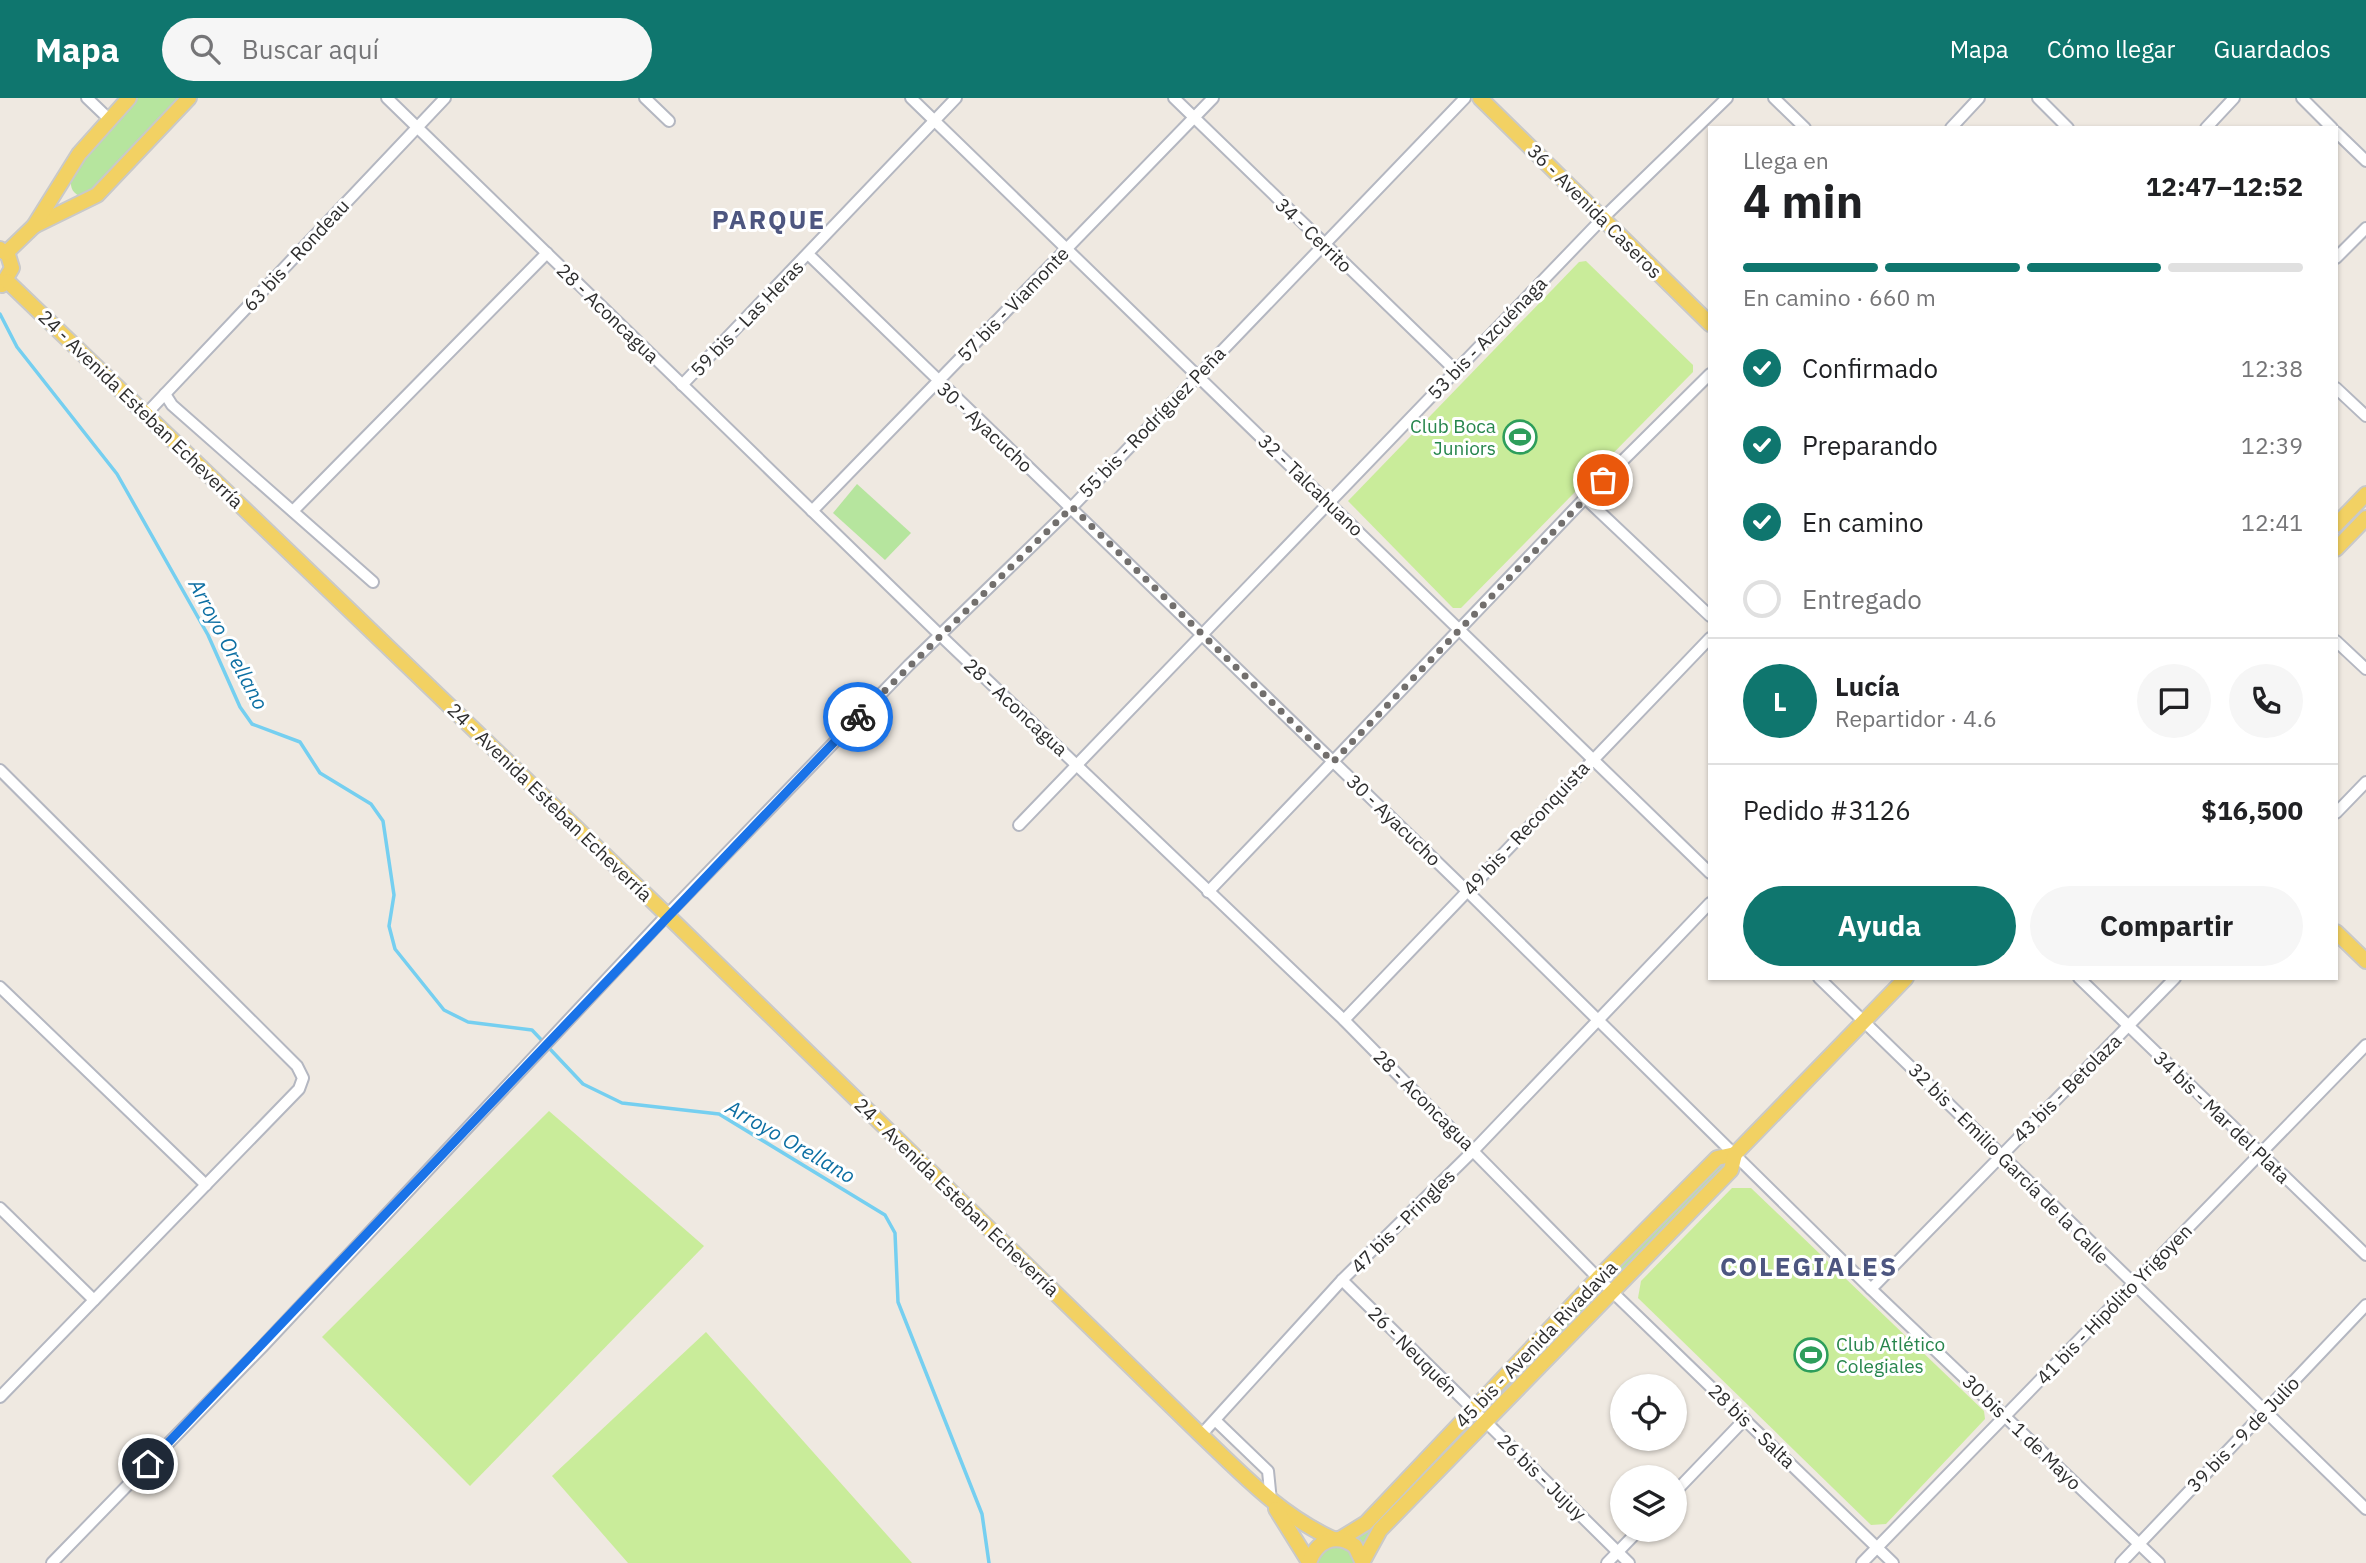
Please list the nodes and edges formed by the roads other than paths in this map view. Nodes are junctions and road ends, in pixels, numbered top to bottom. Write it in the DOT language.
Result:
graph roads {
  1 [pos="87,98"];
  2 [pos="129,98"];
  3 [pos="189,98"];
  4 [pos="387,98"];
  5 [pos="445,98"];
  6 [pos="645,98"];
  7 [pos="911,98"];
  8 [pos="956,98"];
  9 [pos="1174,98"];
  10 [pos="1213,98"];
  11 [pos="1465,98"];
  12 [pos="1480,98"];
  13 [pos="1727,98"];
  14 [pos="1774,98"];
  15 [pos="1979,98"];
  16 [pos="2038,98"];
  17 [pos="2234,98"];
  18 [pos="2302,98"];
  19 [pos="1194,118"];
  20 [pos="109,119"];
  21 [pos="935,120"];
  22 [pos="669,121"];
  23 [pos="417,126"];
  24 [pos="1803,126"];
  25 [pos="1953,126"];
  26 [pos="2066,126"];
  27 [pos="2208,126"];
  28 [pos="2330,126"];
  29 [pos="2338,134"];
  30 [pos="2366,161"];
  31 [pos="67,175"];
  32 [pos="92,198"];
  33 [pos="1602,219"];
  34 [pos="34,226"];
  35 [pos="2366,228"];
  36 [pos="1324,245"];
  37 [pos="1066,250"];
  38 [pos="3,251"];
  39 [pos="547,253"];
  40 [pos="808,255"];
  41 [pos="2338,256"];
  42 [pos="4,283"];
  43 [pos="1708,322"];
  44 [pos="1456,371"];
  45 [pos="1197,374"];
  46 [pos="1708,376"];
  47 [pos="937,382"];
  48 [pos="682,384"];
  49 [pos="2338,390"];
  50 [pos="165,394"];
  51 [pos="147,413"];
  52 [pos="2366,416"];
  53 [pos="2366,494"];
  54 [pos="1585,498"];
  55 [pos="1330,502"];
  56 [pos="1072,507"];
  57 [pos="293,511"];
  58 [pos="812,511"];
  59 [pos="2366,518"];
  60 [pos="2338,523"];
  61 [pos="2338,547"];
  62 [pos="373,582"];
  63 [pos="1708,614"];
  64 [pos="1460,630"];
  65 [pos="940,635"];
  66 [pos="1203,635"];
  67 [pos="1708,640"];
  68 [pos="2338,643"];
  69 [pos="2366,669"];
  70 [pos="1593,757"];
  71 [pos="1333,762"];
  72 [pos="1076,763"];
  73 [pos="0,771"];
  74 [pos="9,779"];
  75 [pos="2366,782"];
  76 [pos="0,789"];
  77 [pos="2338,811"];
  78 [pos="1019,825"];
  79 [pos="1708,871"];
  80 [pos="1468,891"];
  81 [pos="1208,892"];
  82 [pos="1708,905"];
  83 [pos="667,915"];
  84 [pos="2338,934"];
  85 [pos="2366,961"];
  86 [pos="1821,980"];
  87 [pos="1904,980"];
  88 [pos="2081,980"];
  89 [pos="2173,980"];
  90 [pos="0,987"];
  91 [pos="1598,1019"];
  92 [pos="1343,1020"];
  93 [pos="1864,1021"];
  94 [pos="2129,1026"];
  95 [pos="2366,1045"];
  96 [pos="1474,1150"];
  97 [pos="1735,1154"];
  98 [pos="2001,1154"];
  99 [pos="2259,1154"];
  100 [pos="206,1185"];
  101 [pos="0,1209"];
  102 [pos="2366,1255"];
  103 [pos="1598,1278"];
  104 [pos="1342,1280"];
  105 [pos="2132,1285"];
  106 [pos="1871,1289"];
  107 [pos="1611,1290"];
  108 [pos="94,1300"];
  109 [pos="2366,1305"];
  110 [pos="0,1397"];
  111 [pos="1473,1411"];
  112 [pos="2264,1412"];
  113 [pos="2005,1416"];
  114 [pos="1745,1419"];
  115 [pos="1216,1421"];
  116 [pos="1484,1421"];
  117 [pos="1201,1435"];
  118 [pos="1687,1479"];
  119 [pos="1271,1501"];
  120 [pos="2366,1509"];
  121 [pos="1337,1539"];
  122 [pos="1627,1542"];
  123 [pos="2139,1544"];
  124 [pos="1877,1547"];
  125 [pos="1618,1551"];
  126 [pos="1363,1562"];
  127 [pos="52,1563"];
  128 [pos="1309,1563"];
  129 [pos="1607,1563"];
  130 [pos="1629,1563"];
  131 [pos="1862,1563"];
  132 [pos="1893,1563"];
  133 [pos="2120,1563"];
  134 [pos="2159,1563"];
  1 -- 20 [label="street"];
  2 -- 20 [label="main road"];
  3 -- 32 [label="main road"];
  4 -- 23 [label="street, 28 - Aconcagua"];
  5 -- 23 [label="street, 63 bis - Rondeau"];
  6 -- 22 [label="street"];
  7 -- 21 [label="street, 32 - Talcahuano"];
  8 -- 21 [label="street, 59 bis - Las Heras"];
  9 -- 19 [label="street, 34 - Cerrito"];
  10 -- 19 [label="street, 57 bis - Viamonte"];
  11 -- 36 [label="street, 55 bis - Rodríguez Peña"];
  12 -- 33 [label="main road, 36 - Avenida Caseros"];
  13 -- 33 [label="street, 53 bis - Azcuénaga"];
  14 -- 24 [label="street"];
  15 -- 25 [label="street"];
  16 -- 26 [label="street"];
  17 -- 27 [label="street"];
  18 -- 28 [label="street"];
  19 -- 36 [label="street, 34 - Cerrito"];
  19 -- 37 [label="street, 57 bis - Viamonte"];
  20 -- 31 [label="main road"];
  21 -- 37 [label="street, 32 - Talcahuano"];
  21 -- 40 [label="street, 59 bis - Las Heras"];
  23 -- 39 [label="street, 28 - Aconcagua"];
  23 -- 50 [label="street, 63 bis - Rondeau"];
  29 -- 30 [label="street"];
  31 -- 32 [label="main road"];
  31 -- 34 [label="main road"];
  32 -- 34 [label="main road"];
  33 -- 43 [label="main road, 36 - Avenida Caseros"];
  33 -- 44 [label="street, 53 bis - Azcuénaga"];
  34 -- 38 [label="main road"];
  35 -- 41 [label="street"];
  36 -- 44 [label="street, 34 - Cerrito"];
  36 -- 45 [label="street, 55 bis - Rodríguez Peña"];
  37 -- 45 [label="street, 32 - Talcahuano"];
  37 -- 47 [label="street, 57 bis - Viamonte"];
  38 -- 42 [label="main road"];
  39 -- 48 [label="street, 28 - Aconcagua"];
  39 -- 57 [label="street"];
  40 -- 47 [label="street, 30 - Ayacucho"];
  40 -- 48 [label="street, 59 bis - Las Heras"];
  42 -- 51 [label="main road, 24 - Avenida Esteban Echeverría"];
  44 -- 55 [label="street, 53 bis - Azcuénaga"];
  45 -- 55 [label="street, 32 - Talcahuano"];
  45 -- 56 [label="street, 55 bis - Rodríguez Peña"];
  46 -- 54 [label="street"];
  47 -- 56 [label="street, 30 - Ayacucho"];
  47 -- 58 [label="street, 57 bis - Viamonte"];
  48 -- 58 [label="street, 28 - Aconcagua"];
  49 -- 52 [label="street"];
  50 -- 51 [label="street, 63 bis - Rondeau"];
  50 -- 57 [label="street"];
  51 -- 83 [label="main road, 24 - Avenida Esteban Echeverría"];
  53 -- 60 [label="main road"];
  54 -- 63 [label="street"];
  54 -- 64 [label="street"];
  55 -- 64 [label="street, 32 - Talcahuano"];
  55 -- 66 [label="street, 53 bis - Azcuénaga"];
  56 -- 65 [label="street, 55 bis - Rodríguez Peña"];
  56 -- 66 [label="street, 30 - Ayacucho"];
  57 -- 62 [label="street"];
  58 -- 65 [label="street, 28 - Aconcagua"];
  59 -- 61 [label="main road"];
  64 -- 70 [label="street, 32 - Talcahuano"];
  64 -- 71 [label="street"];
  65 -- 72 [label="street, 28 - Aconcagua"];
  65 -- 83 [label="street, 55 bis - Rodríguez Peña"];
  66 -- 71 [label="street, 30 - Ayacucho"];
  66 -- 72 [label="street, 53 bis - Azcuénaga"];
  67 -- 70 [label="street, 49 bis - Reconquista"];
  68 -- 69 [label="street"];
  70 -- 79 [label="street, 32 - Talcahuano"];
  70 -- 80 [label="street, 49 bis - Reconquista"];
  71 -- 80 [label="street, 30 - Ayacucho"];
  71 -- 81 [label="street"];
  72 -- 78 [label="street, 53 bis - Azcuénaga"];
  72 -- 81 [label="street, 28 - Aconcagua"];
  73 -- 74 [label="street"];
  74 -- 76 [label="street"];
  74 -- 100 [label="street"];
  75 -- 77 [label="street"];
  80 -- 91 [label="street, 30 - Ayacucho"];
  80 -- 92 [label="street, 49 bis - Reconquista"];
  81 -- 92 [label="street, 28 - Aconcagua"];
  82 -- 91 [label="street, 47 bis - Pringles"];
  83 -- 117 [label="main road, 24 - Avenida Esteban Echeverría"];
  83 -- 127 [label="street, 55 bis - Rodríguez Peña"];
  84 -- 85 [label="main road"];
  86 -- 93 [label="street"];
  87 -- 93 [label="main road, 45 bis - Avenida Rivadavia"];
  88 -- 94 [label="street, 34 bis - Mar del Plata"];
  89 -- 94 [label="street, 43 bis - Betolaza"];
  90 -- 100 [label="street"];
  91 -- 96 [label="street, 47 bis - Pringles"];
  91 -- 97 [label="street, 30 - Ayacucho"];
  92 -- 96 [label="street, 28 - Aconcagua"];
  93 -- 97 [label="main road, 45 bis - Avenida Rivadavia"];
  93 -- 98 [label="street, 32 bis - Emilio García de la Calle"];
  94 -- 98 [label="street, 43 bis - Betolaza"];
  94 -- 99 [label="street, 34 bis - Mar del Plata"];
  95 -- 99 [label="street, 41 bis - Hipólito Yrigoyen"];
  96 -- 103 [label="street, 28 - Aconcagua"];
  96 -- 104 [label="street, 47 bis - Pringles"];
  97 -- 103 [label="main road, 45 bis - Avenida Rivadavia"];
  97 -- 106 [label="street, 30 bis - 1 de Mayo"];
  97 -- 107 [label="main road, 45 bis - Avenida Rivadavia"];
  98 -- 105 [label="street, 32 bis - Emilio García de la Calle"];
  98 -- 106 [label="street, 43 bis - Betolaza"];
  99 -- 102 [label="street, 34 bis - Mar del Plata"];
  99 -- 105 [label="street, 41 bis - Hipólito Yrigoyen"];
  100 -- 108 [label="street"];
  101 -- 108 [label="street"];
  103 -- 107 [label="street, 28 - Aconcagua"];
  103 -- 111 [label="main road, 45 bis - Avenida Rivadavia"];
  104 -- 111 [label="street, 26 - Neuquén"];
  104 -- 115 [label="street, 47 bis - Pringles"];
  105 -- 112 [label="street, 32 bis - Emilio García de la Calle"];
  105 -- 113 [label="street, 41 bis - Hipólito Yrigoyen"];
  106 -- 113 [label="street, 30 bis - 1 de Mayo"];
  107 -- 114 [label="street, 28 bis - Salta"];
  107 -- 116 [label="main road, 45 bis - Avenida Rivadavia"];
  108 -- 110 [label="street"];
  109 -- 112 [label="street, 39 bis - 9 de Julio"];
  111 -- 116 [label="street, 26 - Neuquén"];
  111 -- 121 [label="main road, 45 bis - Avenida Rivadavia"];
  112 -- 120 [label="street, 32 bis - Emilio García de la Calle"];
  112 -- 123 [label="street, 39 bis - 9 de Julio"];
  113 -- 123 [label="street, 30 bis - 1 de Mayo"];
  113 -- 124 [label="street, 41 bis - Hipólito Yrigoyen"];
  114 -- 118 [label="street"];
  114 -- 124 [label="street, 28 bis - Salta"];
  115 -- 117 [label="street, 47 bis - Pringles"];
  115 -- 119 [label="street, 24 - Avenida Esteban Echeverría"];
  116 -- 125 [label="street, 26 bis - Jujuy"];
  116 -- 126 [label="main road, 45 bis - Avenida Rivadavia"];
  117 -- 119 [label="main road, 24 - Avenida Esteban Echeverría"];
  119 -- 121 [label="main road, 24 - Avenida Esteban Echeverría"];
  119 -- 128 [label="main road, 24 - Avenida Esteban Echeverría"];
  121 -- 126 [label="main road, 24 - Avenida Esteban Echeverría"];
  121 -- 128 [label="main road, 45 bis - Avenida Rivadavia"];
  122 -- 125 [label="street"];
  123 -- 133 [label="street, 39 bis - 9 de Julio"];
  123 -- 134 [label="street, 30 bis - 1 de Mayo"];
  124 -- 131 [label="street, 41 bis - Hipólito Yrigoyen"];
  124 -- 132 [label="street, 28 bis - Salta"];
  125 -- 129 [label="street"];
  125 -- 130 [label="street, 26 bis - Jujuy"];
}
